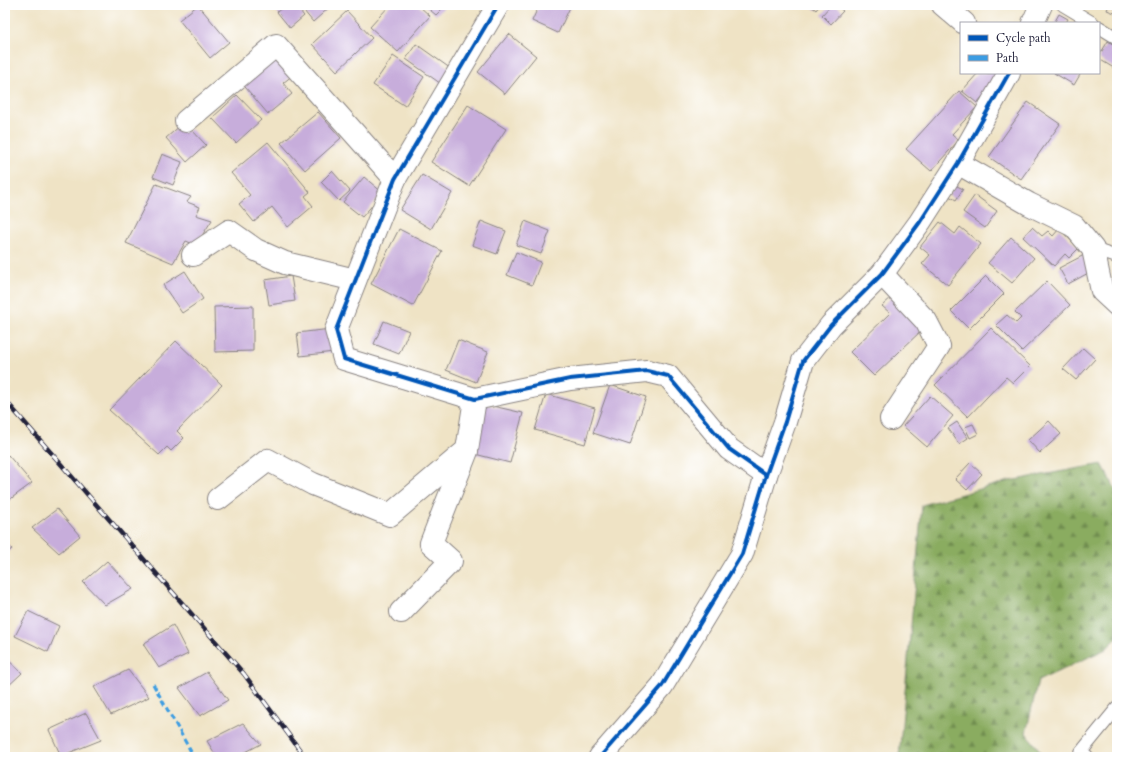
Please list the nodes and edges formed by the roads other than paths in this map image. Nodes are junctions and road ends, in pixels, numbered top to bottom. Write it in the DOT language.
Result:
graph roads {
  1 [pos="498,5"];
  2 [pos="943,5"];
  3 [pos="1041,5"];
  4 [pos="1063,5"];
  5 [pos="963,22"];
  6 [pos="1033,22"];
  7 [pos="1091,22"];
  8 [pos="1100,28"];
  9 [pos="1117,38"];
  10 [pos="1008,74"];
  11 [pos="186,121"];
  12 [pos="958,163"];
  13 [pos="395,178"];
  14 [pos="1093,248"];
  15 [pos="193,254"];
  16 [pos="1117,257"];
  17 [pos="882,274"];
  18 [pos="355,280"];
  19 [pos="1117,305"];
  20 [pos="475,400"];
  21 [pos="891,419"];
  22 [pos="467,450"];
  23 [pos="766,475"];
  24 [pos="218,499"];
  25 [pos="401,612"];
  26 [pos="1117,708"];
  27 [pos="600,757"];
  28 [pos="1087,757"];
  1 -- 13 [label="street"];
  2 -- 5 [label="street"];
  3 -- 6 [label="street"];
  4 -- 7 [label="lane"];
  8 -- 9 [label="lane"];
  10 -- 12 [label="street"];
  11 -- 13 [label="street"];
  12 -- 14 [label="street"];
  12 -- 17 [label="street"];
  13 -- 18 [label="street"];
  14 -- 16 [label="lane"];
  14 -- 19 [label="street"];
  15 -- 18 [label="street"];
  17 -- 21 [label="street"];
  17 -- 23 [label="street"];
  18 -- 20 [label="street"];
  20 -- 22 [label="street"];
  20 -- 23 [label="street"];
  22 -- 24 [label="street"];
  22 -- 25 [label="street"];
  23 -- 27 [label="street"];
  26 -- 28 [label="lane"];
}
